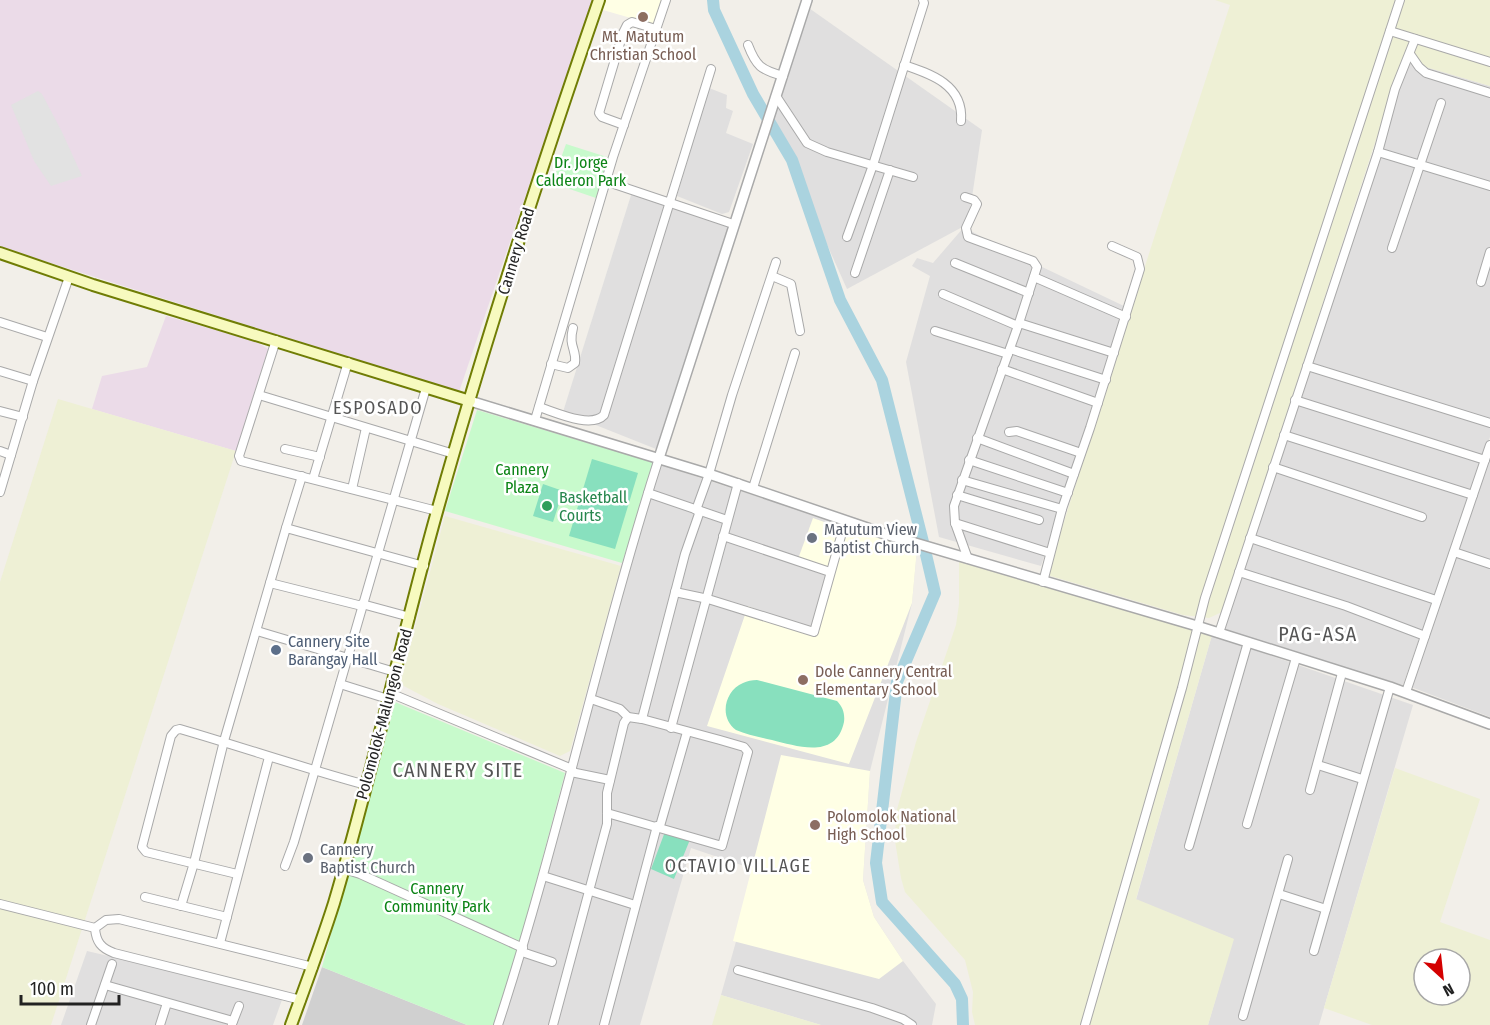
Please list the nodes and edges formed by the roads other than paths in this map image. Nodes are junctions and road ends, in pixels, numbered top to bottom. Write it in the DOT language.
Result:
graph roads {
  1 [pos="599,0"];
  2 [pos="666,0"];
  3 [pos="807,0"];
  4 [pos="923,0"];
  5 [pos="1400,0"];
  6 [pos="656,29"];
  7 [pos="1390,31"];
  8 [pos="1414,39"];
  9 [pos="748,45"];
  10 [pos="1410,54"];
  11 [pos="1490,62"];
  12 [pos="904,65"];
  13 [pos="711,69"];
  14 [pos="783,76"];
  15 [pos="1490,93"];
  16 [pos="776,96"];
  17 [pos="1442,103"];
  18 [pos="961,121"];
  19 [pos="624,125"];
  20 [pos="1378,152"];
  21 [pos="1420,164"];
  22 [pos="873,165"];
  23 [pos="890,170"];
  24 [pos="913,177"];
  25 [pos="605,181"];
  26 [pos="1490,186"];
  27 [pos="965,196"];
  28 [pos="669,202"];
  29 [pos="734,224"];
  30 [pos="847,237"];
  31 [pos="1112,246"];
  32 [pos="1392,248"];
  33 [pos="1490,252"];
  34 [pos="0,253"];
  35 [pos="776,262"];
  36 [pos="955,263"];
  37 [pos="855,273"];
  38 [pos="69,276"];
  39 [pos="772,276"];
  40 [pos="1034,277"];
  41 [pos="1481,282"];
  42 [pos="1029,293"];
  43 [pos="943,294"];
  44 [pos="1126,316"];
  45 [pos="0,322"];
  46 [pos="1019,324"];
  47 [pos="573,328"];
  48 [pos="800,331"];
  49 [pos="935,331"];
  50 [pos="47,337"];
  51 [pos="276,340"];
  52 [pos="1009,352"];
  53 [pos="795,353"];
  54 [pos="1114,353"];
  55 [pos="348,362"];
  56 [pos="551,364"];
  57 [pos="1307,366"];
  58 [pos="1002,369"];
  59 [pos="0,371"];
  60 [pos="1106,380"];
  61 [pos="33,381"];
  62 [pos="426,388"];
  63 [pos="259,395"];
  64 [pos="470,400"];
  65 [pos="1295,400"];
  66 [pos="1098,403"];
  67 [pos="539,407"];
  68 [pos="0,411"];
  69 [pos="23,417"];
  70 [pos="331,417"];
  71 [pos="535,420"];
  72 [pos="1490,423"];
  73 [pos="366,428"];
  74 [pos="1009,432"];
  75 [pos="1284,435"];
  76 [pos="977,438"];
  77 [pos="410,440"];
  78 [pos="1490,445"];
  79 [pos="285,450"];
  80 [pos="0,451"];
  81 [pos="1082,453"];
  82 [pos="454,454"];
  83 [pos="11,455"];
  84 [pos="320,457"];
  85 [pos="659,458"];
  86 [pos="969,460"];
  87 [pos="1485,460"];
  88 [pos="1273,467"];
  89 [pos="710,474"];
  90 [pos="1074,474"];
  91 [pos="302,476"];
  92 [pos="313,480"];
  93 [pos="962,480"];
  94 [pos="738,483"];
  95 [pos="753,488"];
  96 [pos="352,489"];
  97 [pos="0,492"];
  98 [pos="648,493"];
  99 [pos="1068,493"];
  100 [pos="957,495"];
  101 [pos="1473,495"];
  102 [pos="394,499"];
  103 [pos="1062,509"];
  104 [pos="698,510"];
  105 [pos="437,511"];
  106 [pos="1422,517"];
  107 [pos="727,520"];
  108 [pos="1039,520"];
  109 [pos="844,522"];
  110 [pos="955,523"];
  111 [pos="286,528"];
  112 [pos="723,536"];
  113 [pos="1250,538"];
  114 [pos="1454,552"];
  115 [pos="376,553"];
  116 [pos="1050,553"];
  117 [pos="968,559"];
  118 [pos="1490,564"];
  119 [pos="424,566"];
  120 [pos="830,572"];
  121 [pos="1239,572"];
  122 [pos="1043,582"];
  123 [pos="270,583"];
  124 [pos="675,592"];
  125 [pos="708,598"];
  126 [pos="1436,600"];
  127 [pos="362,605"];
  128 [pos="410,617"];
  129 [pos="1197,626"];
  130 [pos="257,631"];
  131 [pos="1219,633"];
  132 [pos="1425,636"];
  133 [pos="1248,642"];
  134 [pos="347,658"];
  135 [pos="1296,658"];
  136 [pos="395,672"];
  137 [pos="1342,672"];
  138 [pos="340,684"];
  139 [pos="1390,687"];
  140 [pos="1406,692"];
  141 [pos="389,696"];
  142 [pos="591,699"];
  143 [pos="628,717"];
  144 [pos="642,719"];
  145 [pos="1490,724"];
  146 [pos="670,728"];
  147 [pos="687,732"];
  148 [pos="224,741"];
  149 [pos="269,757"];
  150 [pos="1318,765"];
  151 [pos="314,771"];
  152 [pos="571,771"];
  153 [pos="1362,779"];
  154 [pos="610,780"];
  155 [pos="366,785"];
  156 [pos="1310,790"];
  157 [pos="607,813"];
  158 [pos="1247,824"];
  159 [pos="658,826"];
  160 [pos="1189,846"];
  161 [pos="1288,860"];
  162 [pos="194,863"];
  163 [pos="285,866"];
  164 [pos="344,869"];
  165 [pos="237,874"];
  166 [pos="543,876"];
  167 [pos="589,890"];
  168 [pos="1279,894"];
  169 [pos="145,897"];
  170 [pos="0,904"];
  171 [pos="634,905"];
  172 [pos="181,906"];
  173 [pos="1326,909"];
  174 [pos="227,917"];
  175 [pos="95,928"];
  176 [pos="220,944"];
  177 [pos="523,950"];
  178 [pos="1314,951"];
  179 [pos="552,962"];
  180 [pos="112,964"];
  181 [pos="313,967"];
  182 [pos="738,970"];
  183 [pos="105,985"];
  184 [pos="300,1000"];
  185 [pos="167,1003"];
  186 [pos="239,1006"];
  187 [pos="1243,1016"];
  188 [pos="232,1023"];
  189 [pos="91,1025"];
  190 [pos="160,1025"];
  191 [pos="291,1025"];
  192 [pos="498,1025"];
  193 [pos="553,1025"];
  194 [pos="604,1025"];
  195 [pos="912,1025"];
  196 [pos="1086,1025"];
  1 -- 64 [label="main road, Cannery Road"];
  2 -- 6 [label="street"];
  3 -- 14 [label="street"];
  4 -- 12 [label="street"];
  5 -- 7 [label="street"];
  6 -- 19 [label="street"];
  6 -- 19 [label="street"];
  7 -- 8 [label="street"];
  7 -- 129 [label="street"];
  8 -- 10 [label="street"];
  8 -- 11 [label="street"];
  9 -- 14 [label="street"];
  10 -- 15 [label="street"];
  10 -- 20 [label="street"];
  12 -- 18 [label="street"];
  12 -- 22 [label="street"];
  13 -- 28 [label="street"];
  14 -- 16 [label="street"];
  16 -- 22 [label="street"];
  16 -- 29 [label="street"];
  17 -- 21 [label="street"];
  19 -- 25 [label="street"];
  20 -- 21 [label="street"];
  20 -- 57 [label="street"];
  21 -- 26 [label="street"];
  21 -- 32 [label="street"];
  22 -- 23 [label="street"];
  22 -- 30 [label="street"];
  23 -- 24 [label="street"];
  23 -- 37 [label="street"];
  25 -- 28 [label="street"];
  25 -- 56 [label="street"];
  27 -- 40 [label="street"];
  28 -- 29 [label="street"];
  28 -- 67 [label="street"];
  29 -- 85 [label="street"];
  31 -- 44 [label="street"];
  33 -- 41 [label="street"];
  34 -- 38 [label="main road"];
  35 -- 39 [label="street"];
  36 -- 42 [label="street"];
  38 -- 50 [label="street"];
  38 -- 51 [label="main road"];
  39 -- 48 [label="street"];
  39 -- 89 [label="street"];
  40 -- 42 [label="street"];
  40 -- 44 [label="street"];
  42 -- 46 [label="street"];
  43 -- 46 [label="street"];
  44 -- 54 [label="street"];
  45 -- 50 [label="street"];
  46 -- 52 [label="street"];
  46 -- 54 [label="street"];
  47 -- 56 [label="street"];
  49 -- 52 [label="street"];
  50 -- 61 [label="street"];
  51 -- 55 [label="main road"];
  51 -- 63 [label="street"];
  52 -- 58 [label="street"];
  52 -- 60 [label="street"];
  53 -- 95 [label="street"];
  54 -- 60 [label="street"];
  55 -- 62 [label="main road"];
  55 -- 70 [label="street"];
  56 -- 67 [label="street"];
  57 -- 65 [label="street"];
  57 -- 72 [label="street"];
  58 -- 66 [label="street"];
  58 -- 76 [label="street"];
  59 -- 61 [label="street"];
  60 -- 66 [label="street"];
  61 -- 69 [label="street"];
  62 -- 64 [label="main road"];
  62 -- 77 [label="street"];
  63 -- 70 [label="street"];
  63 -- 91 [label="street"];
  64 -- 71 [label="street"];
  64 -- 82 [label="main road, Polomolok-Malungon Road"];
  65 -- 75 [label="street"];
  65 -- 87 [label="street"];
  66 -- 81 [label="street"];
  67 -- 71 [label="street"];
  68 -- 69 [label="street"];
  69 -- 83 [label="street"];
  70 -- 73 [label="street"];
  70 -- 84 [label="street"];
  71 -- 85 [label="street"];
  73 -- 77 [label="street"];
  73 -- 96 [label="street"];
  74 -- 81 [label="street"];
  75 -- 88 [label="street"];
  75 -- 101 [label="street"];
  76 -- 86 [label="street"];
  76 -- 90 [label="street"];
  77 -- 82 [label="street"];
  77 -- 102 [label="street"];
  78 -- 87 [label="street"];
  79 -- 84 [label="street"];
  80 -- 83 [label="street"];
  81 -- 90 [label="street"];
  82 -- 105 [label="main road, Polomolok-Malungon Road"];
  83 -- 97 [label="street"];
  84 -- 92 [label="street"];
  85 -- 89 [label="street"];
  85 -- 98 [label="street"];
  86 -- 93 [label="street"];
  86 -- 99 [label="street"];
  87 -- 101 [label="street"];
  88 -- 106 [label="street"];
  88 -- 113 [label="street"];
  89 -- 94 [label="street"];
  89 -- 104 [label="street"];
  90 -- 99 [label="street"];
  91 -- 92 [label="street"];
  91 -- 111 [label="street"];
  92 -- 96 [label="street"];
  93 -- 100 [label="street"];
  93 -- 103 [label="street"];
  94 -- 95 [label="street"];
  94 -- 107 [label="street"];
  95 -- 109 [label="street"];
  96 -- 102 [label="street"];
  98 -- 104 [label="street"];
  98 -- 142 [label="street"];
  99 -- 103 [label="street"];
  100 -- 108 [label="street"];
  100 -- 110 [label="street"];
  101 -- 114 [label="street"];
  102 -- 105 [label="street"];
  102 -- 115 [label="street"];
  103 -- 116 [label="street"];
  104 -- 107 [label="street"];
  104 -- 124 [label="street"];
  105 -- 119 [label="main road, Polomolok-Malungon Road"];
  107 -- 112 [label="street"];
  109 -- 117 [label="street"];
  109 -- 120 [label="street"];
  110 -- 116 [label="street"];
  110 -- 117 [label="street"];
  111 -- 115 [label="street"];
  111 -- 123 [label="street"];
  112 -- 120 [label="street"];
  112 -- 125 [label="street"];
  113 -- 121 [label="street"];
  113 -- 126 [label="street"];
  114 -- 118 [label="street"];
  114 -- 126 [label="street"];
  115 -- 119 [label="street"];
  115 -- 127 [label="street"];
  116 -- 122 [label="street"];
  117 -- 122 [label="street"];
  119 -- 128 [label="main road, Polomolok-Malungon Road"];
  120 -- 125 [label="street"];
  121 -- 131 [label="street"];
  121 -- 132 [label="street"];
  122 -- 129 [label="street"];
  123 -- 127 [label="street"];
  123 -- 130 [label="street"];
  124 -- 125 [label="street"];
  124 -- 144 [label="street"];
  125 -- 146 [label="street"];
  126 -- 132 [label="street"];
  127 -- 128 [label="street"];
  127 -- 134 [label="street"];
  128 -- 136 [label="main road, Polomolok-Malungon Road"];
  129 -- 131 [label="street"];
  129 -- 196 [label="street"];
  130 -- 134 [label="street"];
  130 -- 148 [label="street"];
  131 -- 133 [label="street"];
  132 -- 140 [label="street"];
  133 -- 135 [label="street"];
  133 -- 160 [label="street"];
  134 -- 136 [label="street"];
  134 -- 138 [label="street"];
  135 -- 137 [label="street"];
  135 -- 158 [label="street"];
  136 -- 141 [label="main road, Polomolok-Malungon Road"];
  137 -- 139 [label="street"];
  137 -- 150 [label="street"];
  138 -- 141 [label="street"];
  138 -- 151 [label="street"];
  139 -- 140 [label="street"];
  139 -- 153 [label="street"];
  140 -- 145 [label="street"];
  141 -- 152 [label="street"];
  141 -- 155 [label="main road, Polomolok-Malungon Road"];
  142 -- 143 [label="street"];
  142 -- 152 [label="street"];
  143 -- 144 [label="street"];
  143 -- 154 [label="street"];
  144 -- 146 [label="street"];
  146 -- 147 [label="street"];
  147 -- 159 [label="street"];
  147 -- 159 [label="street"];
  148 -- 149 [label="street"];
  148 -- 162 [label="street"];
  148 -- 162 [label="street"];
  149 -- 151 [label="street"];
  149 -- 165 [label="street"];
  150 -- 153 [label="street"];
  150 -- 156 [label="street"];
  151 -- 155 [label="street"];
  151 -- 163 [label="street"];
  152 -- 154 [label="street"];
  152 -- 166 [label="street"];
  153 -- 173 [label="street"];
  154 -- 157 [label="street"];
  155 -- 164 [label="main road, Polomolok-Malungon Road"];
  157 -- 159 [label="street"];
  157 -- 167 [label="street"];
  159 -- 171 [label="street"];
  161 -- 168 [label="street"];
  162 -- 165 [label="street"];
  162 -- 172 [label="street"];
  164 -- 177 [label="street"];
  164 -- 181 [label="main road, Polomolok-Malungon Road"];
  165 -- 174 [label="street"];
  166 -- 167 [label="street"];
  166 -- 177 [label="street"];
  167 -- 171 [label="street"];
  167 -- 193 [label="street"];
  168 -- 173 [label="street"];
  168 -- 187 [label="street"];
  169 -- 172 [label="street"];
  170 -- 175 [label="street"];
  171 -- 194 [label="street"];
  172 -- 174 [label="street"];
  173 -- 178 [label="street"];
  174 -- 176 [label="street"];
  175 -- 176 [label="street"];
  175 -- 184 [label="street"];
  176 -- 181 [label="street"];
  177 -- 179 [label="street"];
  177 -- 192 [label="street"];
  180 -- 183 [label="street"];
  181 -- 184 [label="main road, Polomolok-Malungon Road"];
  182 -- 195 [label="street"];
  183 -- 185 [label="street"];
  183 -- 189 [label="street"];
  184 -- 191 [label="main road, Polomolok-Malungon Road"];
  185 -- 188 [label="street"];
  185 -- 190 [label="street"];
  186 -- 188 [label="street"];
}
